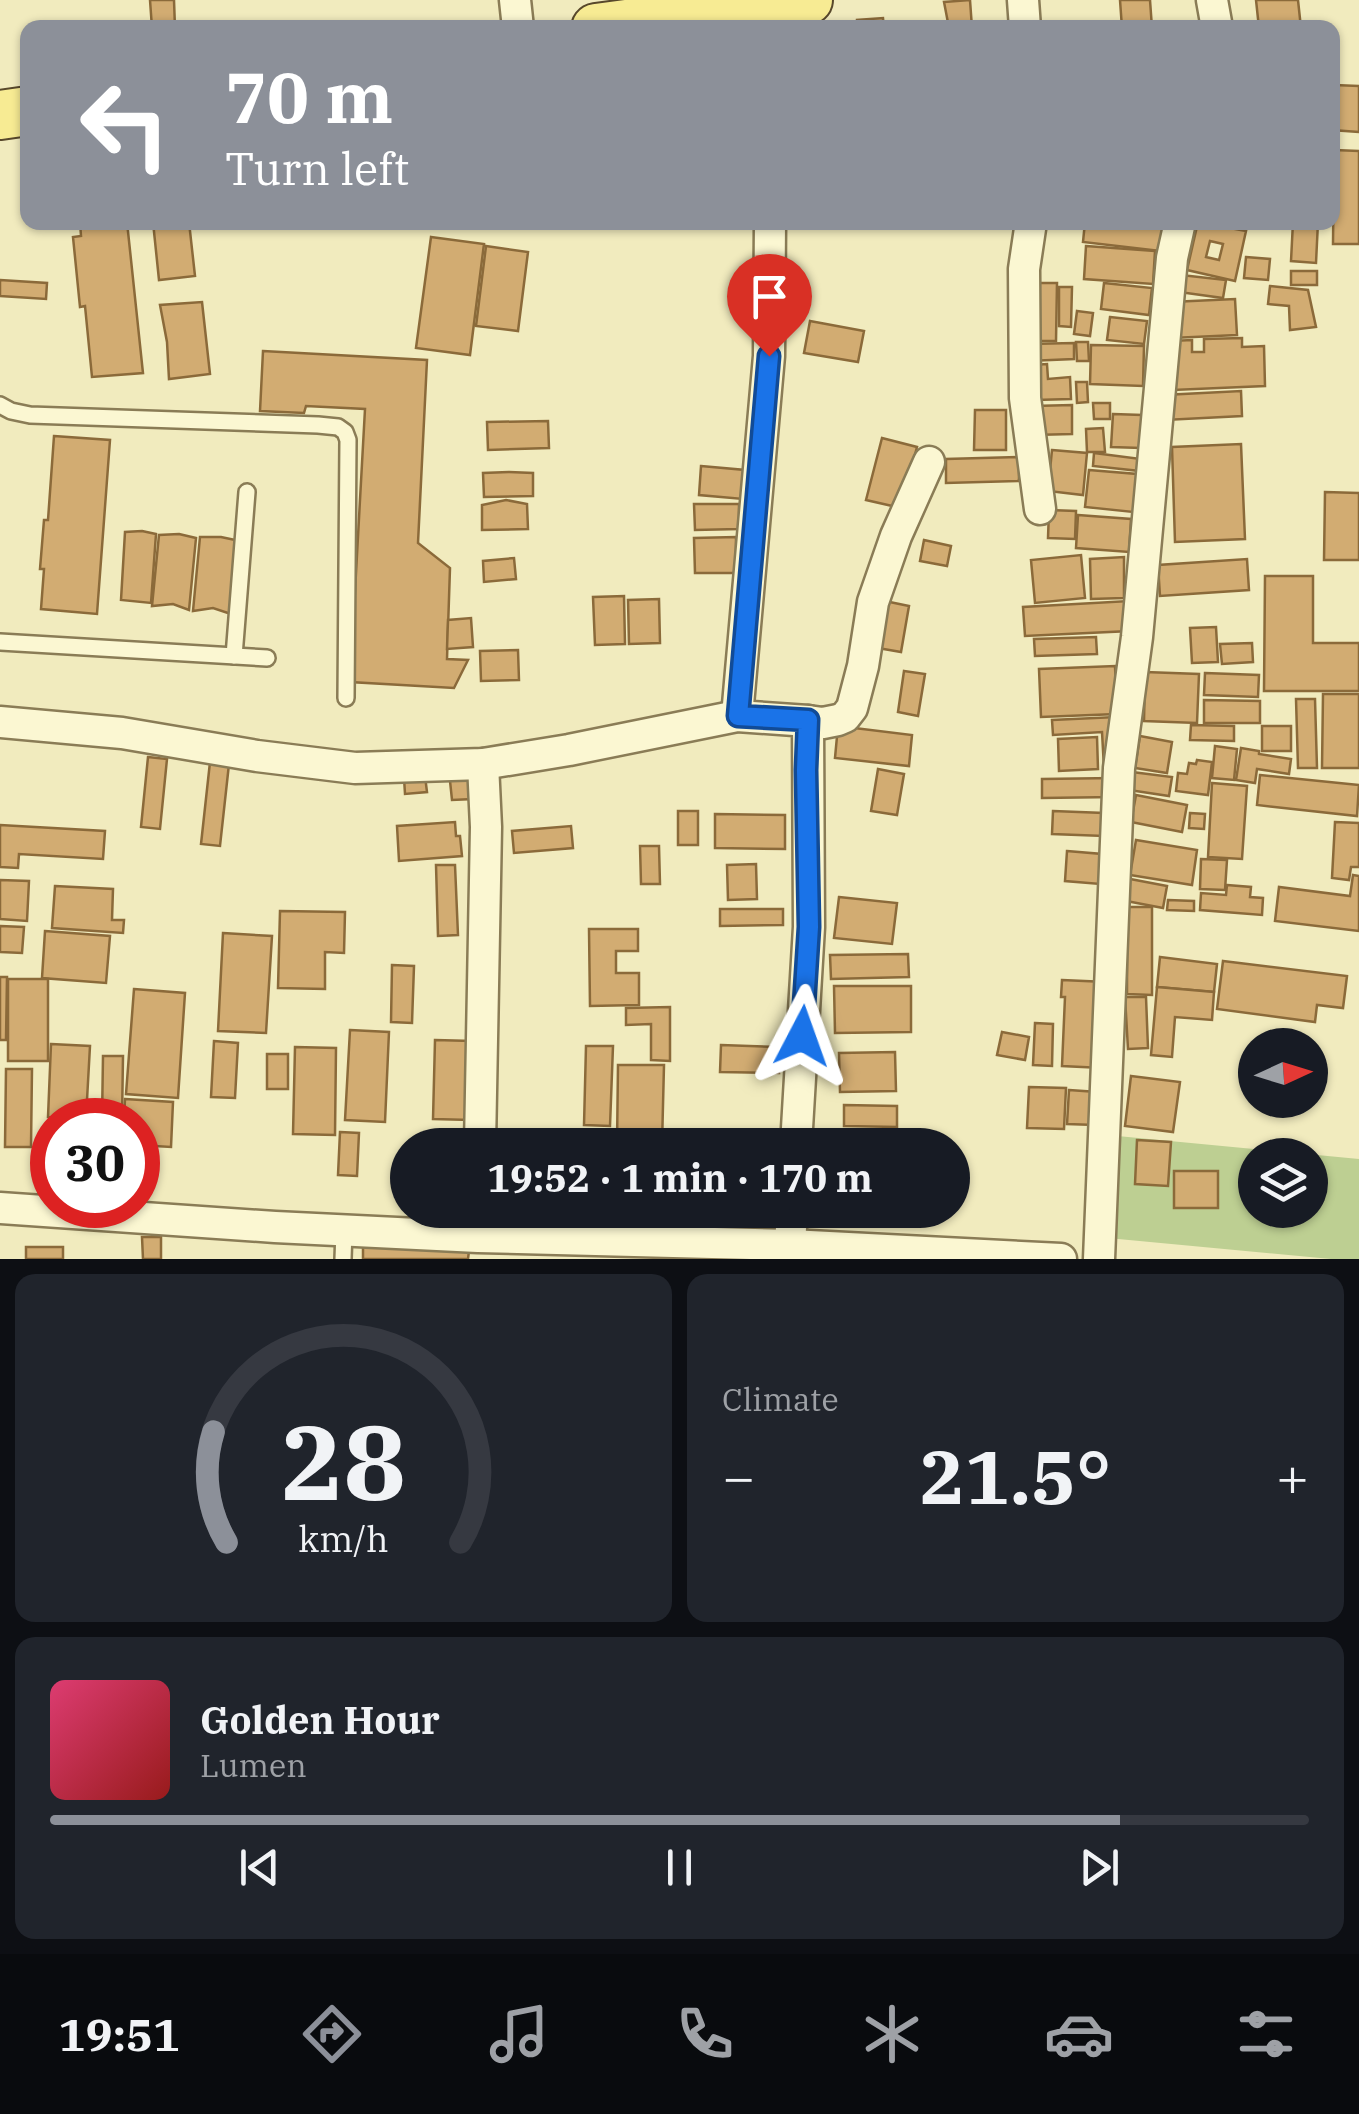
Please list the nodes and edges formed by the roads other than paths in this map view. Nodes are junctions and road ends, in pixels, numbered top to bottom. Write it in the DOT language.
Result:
graph roads {
  1 [pos="808,0"];
  2 [pos="743,19"];
  3 [pos="770,230"];
  4 [pos="1031,230"];
  5 [pos="1178,230"];
  6 [pos="0,404"];
  7 [pos="929,462"];
  8 [pos="246,492"];
  9 [pos="1040,509"];
  10 [pos="0,642"];
  11 [pos="234,656"];
  12 [pos="267,658"];
  13 [pos="346,698"];
  14 [pos="738,716"];
  15 [pos="808,720"];
  16 [pos="0,722"];
  17 [pos="484,764"];
  18 [pos="480,1128"];
  19 [pos="797,1128"];
  20 [pos="0,1208"];
  21 [pos="448,1228"];
  22 [pos="505,1228"];
  23 [pos="791,1228"];
  24 [pos="344,1245"];
  25 [pos="790,1246"];
  26 [pos="620,1250"];
  27 [pos="933,1257"];
  28 [pos="1061,1259"];
  29 [pos="1099,1259"];
  1 -- 2 [label="main road"];
  3 -- 14 [label="street"];
  4 -- 9 [label="street"];
  5 -- 29 [label="street"];
  6 -- 13 [label="lane"];
  7 -- 15 [label="street"];
  8 -- 11 [label="lane"];
  10 -- 11 [label="lane"];
  11 -- 12 [label="lane"];
  14 -- 15 [label="street"];
  14 -- 17 [label="street"];
  15 -- 19 [label="street"];
  16 -- 17 [label="street"];
  17 -- 18 [label="street"];
  20 -- 24 [label="street"];
  21 -- 24 [label="street"];
  22 -- 26 [label="street"];
  23 -- 25 [label="street"];
  25 -- 26 [label="street"];
  25 -- 27 [label="street"];
  27 -- 28 [label="street"];
}
